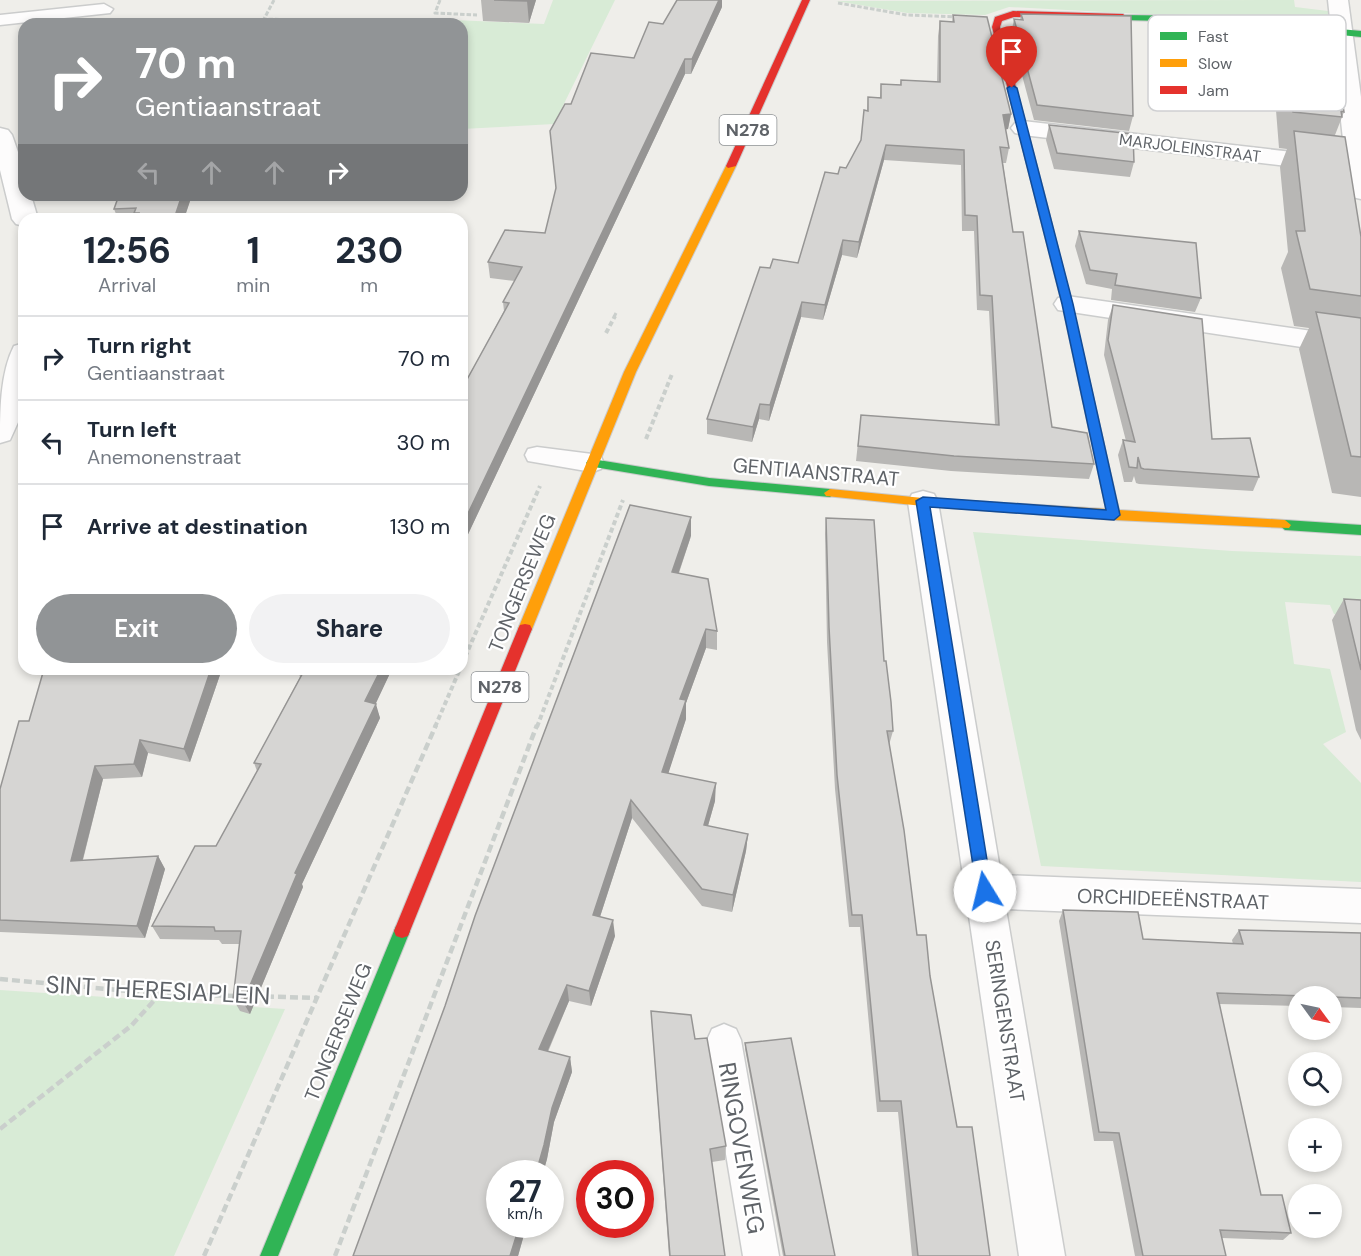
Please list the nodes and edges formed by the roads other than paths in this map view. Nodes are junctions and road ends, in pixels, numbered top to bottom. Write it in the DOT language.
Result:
graph roads {
  1 [pos="806,0"];
  2 [pos="1338,0"];
  3 [pos="104,9"];
  4 [pos="1344,15"];
  5 [pos="1148,17"];
  6 [pos="0,20"];
  7 [pos="1351,33"];
  8 [pos="1023,128"];
  9 [pos="0,135"];
  10 [pos="1357,167"];
  11 [pos="18,192"];
  12 [pos="1361,192"];
  13 [pos="1067,304"];
  14 [pos="1361,347"];
  15 [pos="18,379"];
  16 [pos="0,433"];
  17 [pos="537,455"];
  18 [pos="592,463"];
  19 [pos="923,501"];
  20 [pos="1114,515"];
  21 [pos="1361,530"];
  22 [pos="985,891"];
  23 [pos="1361,906"];
  24 [pos="724,1040"];
  25 [pos="269,1256"];
  26 [pos="761,1256"];
  27 [pos="1042,1256"];
  1 -- 18 [label="street, TONGERSEWEG / N278"];
  2 -- 4 [label="street"];
  3 -- 6 [label="lane"];
  5 -- 8 [label="street"];
  7 -- 10 [label="street"];
  8 -- 10 [label="street, MARJOLEINSTRAAT"];
  8 -- 13 [label="street"];
  9 -- 11 [label="street"];
  10 -- 12 [label="street"];
  13 -- 14 [label="street"];
  13 -- 20 [label="street"];
  15 -- 16 [label="street"];
  17 -- 18 [label="lane"];
  18 -- 19 [label="street, GENTIAANSTRAAT"];
  18 -- 25 [label="street, TONGERSEWEG / N278"];
  19 -- 20 [label="street, GENTIAANSTRAAT"];
  19 -- 22 [label="street, SERINGENSTRAAT"];
  20 -- 21 [label="street, GENTIAANSTRAAT"];
  22 -- 23 [label="street, ORCHIDEEËNSTRAAT"];
  22 -- 27 [label="street, SERINGENSTRAAT"];
  24 -- 26 [label="lane, RINGOVENWEG"];
}
